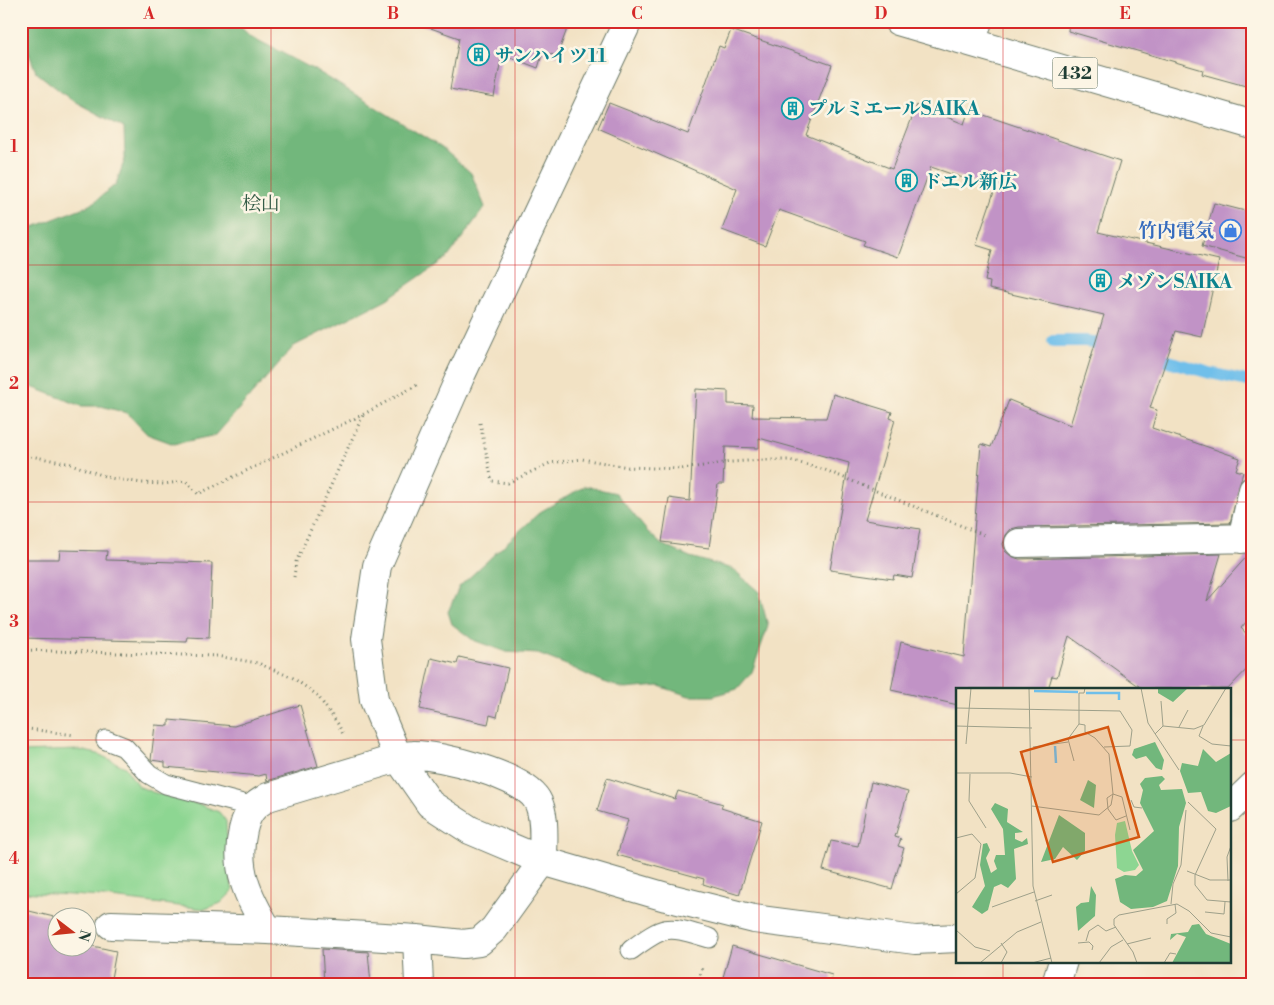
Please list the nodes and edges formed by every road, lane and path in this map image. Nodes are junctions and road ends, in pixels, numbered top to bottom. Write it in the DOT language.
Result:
graph roads {
  1 [pos="628,21"];
  2 [pos="898,21"];
  3 [pos="975,32"];
  4 [pos="1253,125"];
  5 [pos="422,382"];
  6 [pos="364,414"];
  7 [pos="478,414"];
  8 [pos="21,454"];
  9 [pos="1253,490"];
  10 [pos="1248,539"];
  11 [pos="1019,543"];
  12 [pos="294,577"];
  13 [pos="21,650"];
  14 [pos="21,728"];
  15 [pos="106,740"];
  16 [pos="398,758"];
  17 [pos="360,768"];
  18 [pos="1253,786"];
  19 [pos="1232,806"];
  20 [pos="254,807"];
  21 [pos="543,861"];
  22 [pos="111,925"];
  23 [pos="268,930"];
  24 [pos="709,938"];
  25 [pos="956,938"];
  26 [pos="417,939"];
  27 [pos="631,950"];
  28 [pos="1062,962"];
  29 [pos="419,984"];
  30 [pos="1056,984"];
  1 -- 16 [label="main road"];
  2 -- 3 [label="main road, 432"];
  3 -- 4 [label="main road, 432"];
  5 -- 6 [label="path"];
  6 -- 8 [label="path"];
  6 -- 12 [label="path"];
  7 -- 11 [label="path"];
  9 -- 10 [label="main road"];
  10 -- 11 [label="main road"];
  13 -- 17 [label="path"];
  14 -- 15 [label="path"];
  15 -- 20 [label="lane"];
  16 -- 17 [label="main road"];
  16 -- 21 [label="main road"];
  16 -- 21 [label="main road"];
  17 -- 20 [label="main road"];
  18 -- 19 [label="main road"];
  20 -- 23 [label="main road"];
  21 -- 25 [label="main road"];
  21 -- 26 [label="main road"];
  22 -- 23 [label="main road"];
  23 -- 26 [label="main road"];
  24 -- 27 [label="lane"];
  26 -- 29 [label="main road"];
  28 -- 30 [label="main road"];
}
